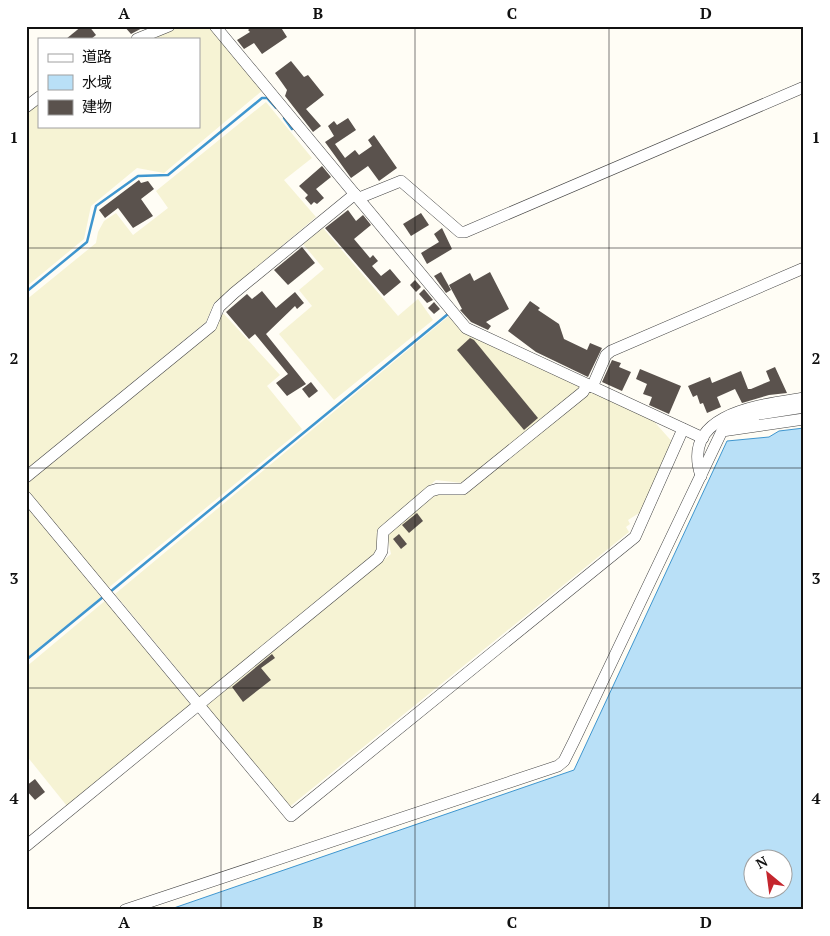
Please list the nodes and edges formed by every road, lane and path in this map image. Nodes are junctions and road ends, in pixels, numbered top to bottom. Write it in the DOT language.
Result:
graph roads {
  1 [pos="169,26"];
  2 [pos="216,26"];
  3 [pos="139,38"];
  4 [pos="804,87"];
  5 [pos="38,98"];
  6 [pos="26,107"];
  7 [pos="357,196"];
  8 [pos="804,268"];
  9 [pos="590,386"];
  10 [pos="804,398"];
  11 [pos="804,407"];
  12 [pos="734,412"];
  13 [pos="804,418"];
  14 [pos="712,424"];
  15 [pos="759,425"];
  16 [pos="693,434"];
  17 [pos="701,476"];
  18 [pos="26,477"];
  19 [pos="26,497"];
  20 [pos="198,706"];
  21 [pos="26,846"];
  22 [pos="125,910"];
  1 -- 3 [label="street"];
  2 -- 7 [label="street"];
  4 -- 7 [label="street"];
  5 -- 6 [label="street"];
  7 -- 9 [label="street"];
  7 -- 18 [label="street"];
  8 -- 9 [label="street"];
  9 -- 16 [label="street"];
  9 -- 20 [label="street"];
  10 -- 12 [label="street"];
  11 -- 12 [label="street"];
  12 -- 14 [label="street"];
  13 -- 15 [label="street"];
  14 -- 15 [label="street"];
  14 -- 16 [label="street"];
  15 -- 17 [label="street"];
  16 -- 17 [label="street"];
  16 -- 20 [label="street"];
  17 -- 22 [label="street"];
  19 -- 20 [label="street"];
  20 -- 21 [label="street"];
}
